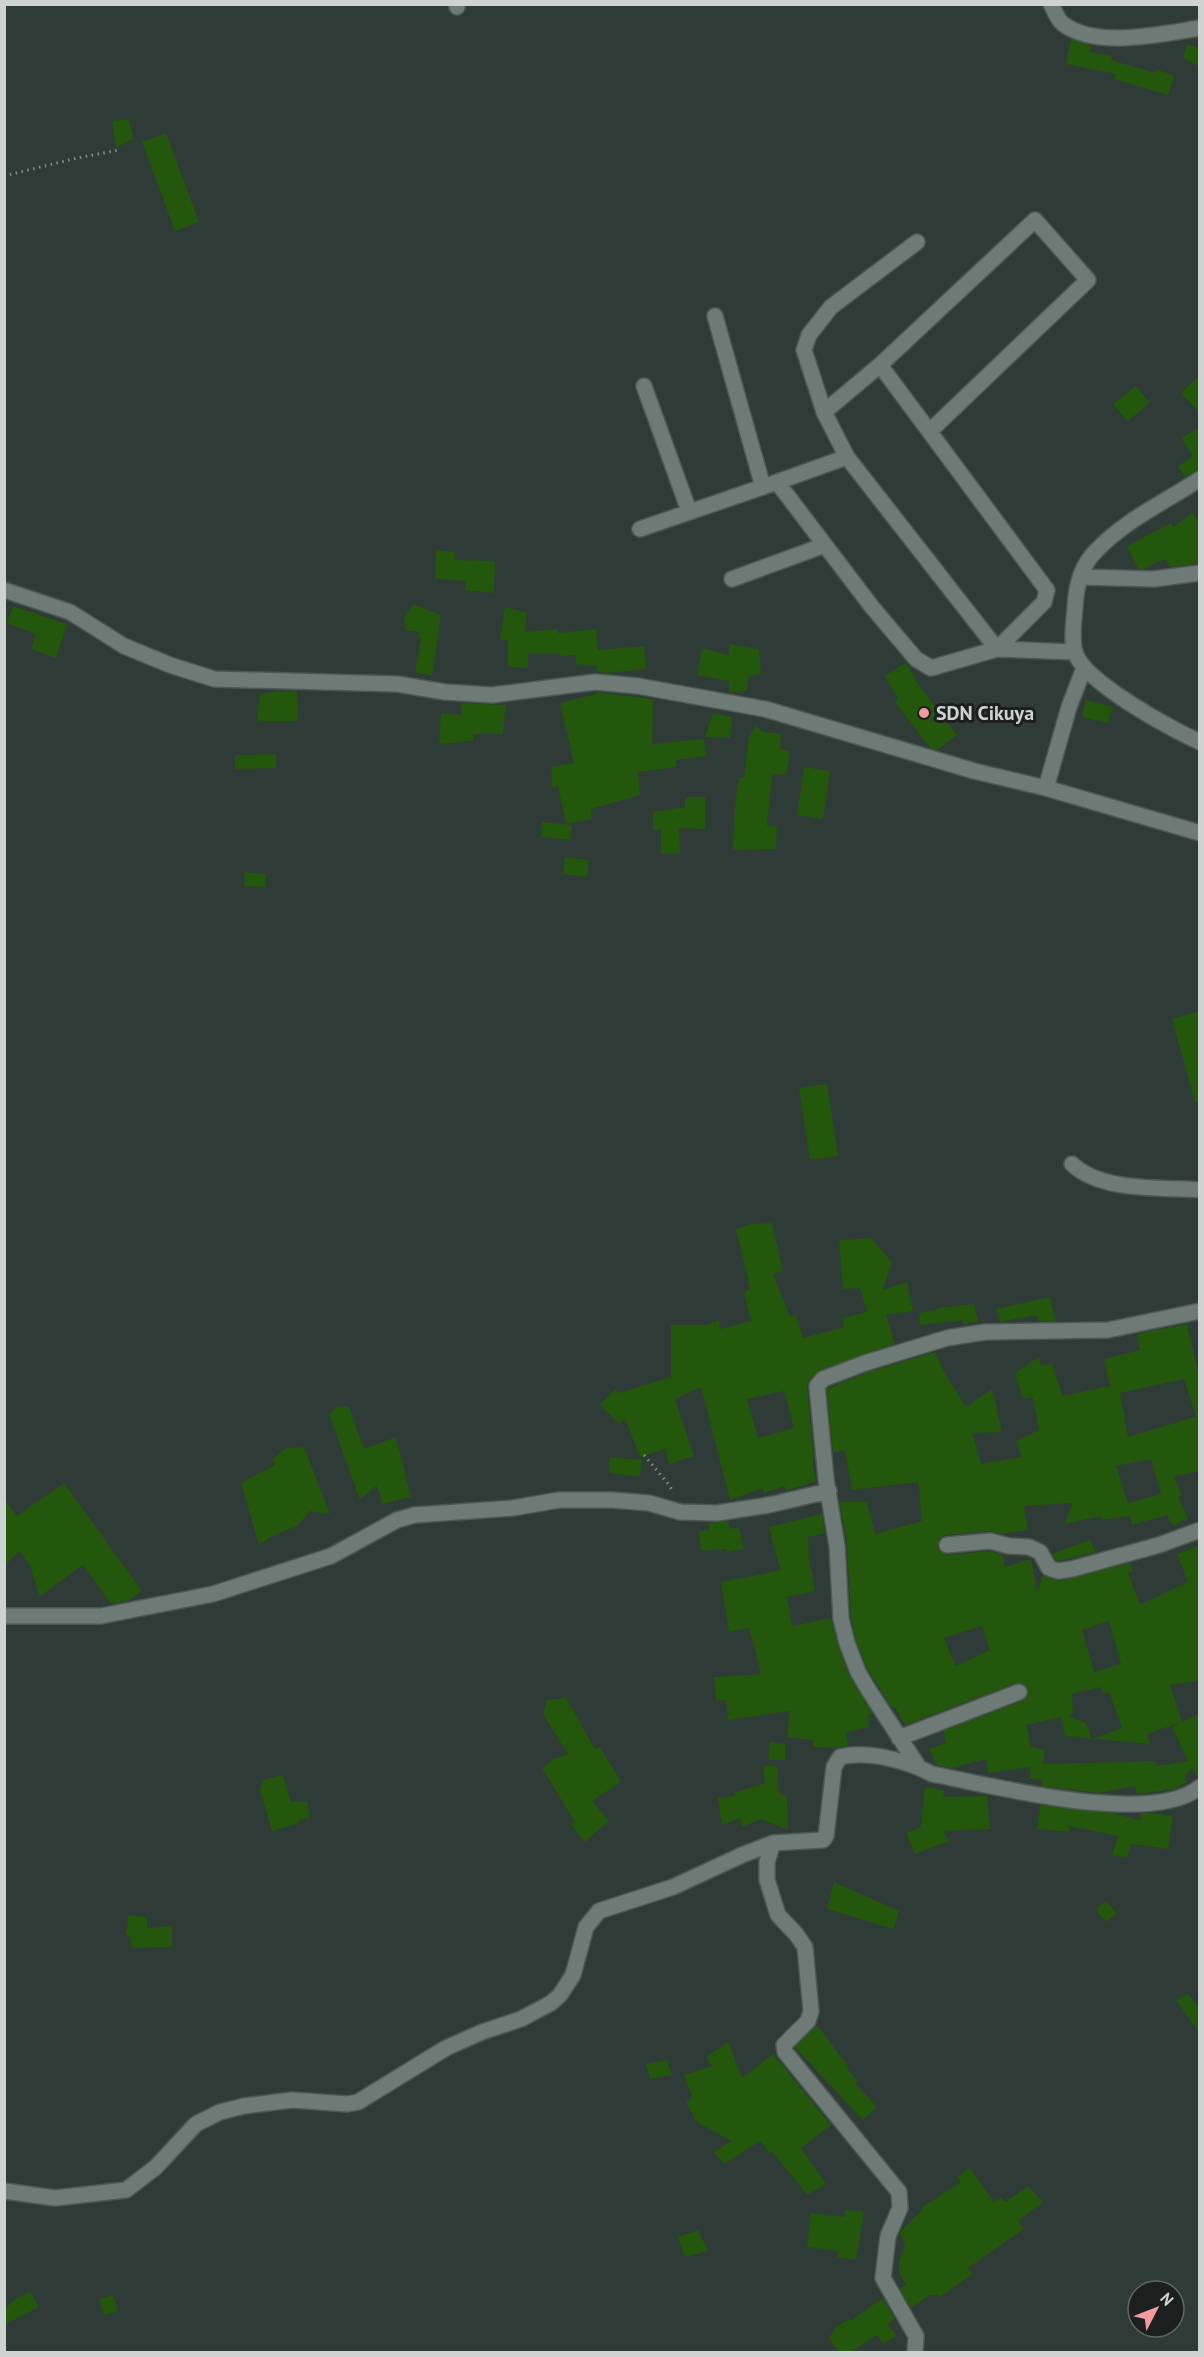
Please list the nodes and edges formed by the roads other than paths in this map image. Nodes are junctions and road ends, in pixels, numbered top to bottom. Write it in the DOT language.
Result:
graph roads {
  1 [pos="1051,4"];
  2 [pos="1200,28"];
  3 [pos="917,242"];
  4 [pos="714,316"];
  5 [pos="880,364"];
  6 [pos="644,386"];
  7 [pos="824,411"];
  8 [pos="930,431"];
  9 [pos="847,457"];
  10 [pos="1200,479"];
  11 [pos="770,484"];
  12 [pos="689,511"];
  13 [pos="640,529"];
  14 [pos="825,545"];
  15 [pos="1200,573"];
  16 [pos="1080,577"];
  17 [pos="732,579"];
  18 [pos="4,590"];
  19 [pos="997,649"];
  20 [pos="1075,652"];
  21 [pos="1084,668"];
  22 [pos="1200,742"];
  23 [pos="1046,789"];
  24 [pos="1200,833"];
  25 [pos="1072,1164"];
  26 [pos="1200,1190"];
  27 [pos="1200,1311"];
  28 [pos="829,1491"];
  29 [pos="1200,1530"];
  30 [pos="947,1545"];
  31 [pos="4,1616"];
  32 [pos="1019,1692"];
  33 [pos="899,1738"];
  34 [pos="918,1766"];
  35 [pos="1200,1786"];
  36 [pos="773,1843"];
  37 [pos="4,2191"];
  38 [pos="915,2352"];
  1 -- 2 [label="street"];
  3 -- 7 [label="street"];
  4 -- 11 [label="street"];
  5 -- 7 [label="street"];
  5 -- 8 [label="street"];
  5 -- 8 [label="street"];
  6 -- 12 [label="street"];
  7 -- 9 [label="street"];
  8 -- 19 [label="street"];
  9 -- 11 [label="street"];
  9 -- 19 [label="street"];
  10 -- 16 [label="street"];
  11 -- 12 [label="street"];
  11 -- 14 [label="street"];
  12 -- 13 [label="street"];
  14 -- 17 [label="street"];
  14 -- 19 [label="street"];
  15 -- 16 [label="street"];
  16 -- 20 [label="street"];
  18 -- 23 [label="street"];
  19 -- 20 [label="street"];
  20 -- 21 [label="street"];
  21 -- 22 [label="street"];
  21 -- 23 [label="street"];
  23 -- 24 [label="street"];
  25 -- 26 [label="street"];
  27 -- 28 [label="street"];
  28 -- 31 [label="street"];
  28 -- 33 [label="street"];
  29 -- 30 [label="street"];
  32 -- 33 [label="street"];
  33 -- 34 [label="street"];
  34 -- 35 [label="street"];
  34 -- 36 [label="street"];
  36 -- 37 [label="street"];
  36 -- 38 [label="street"];
}
